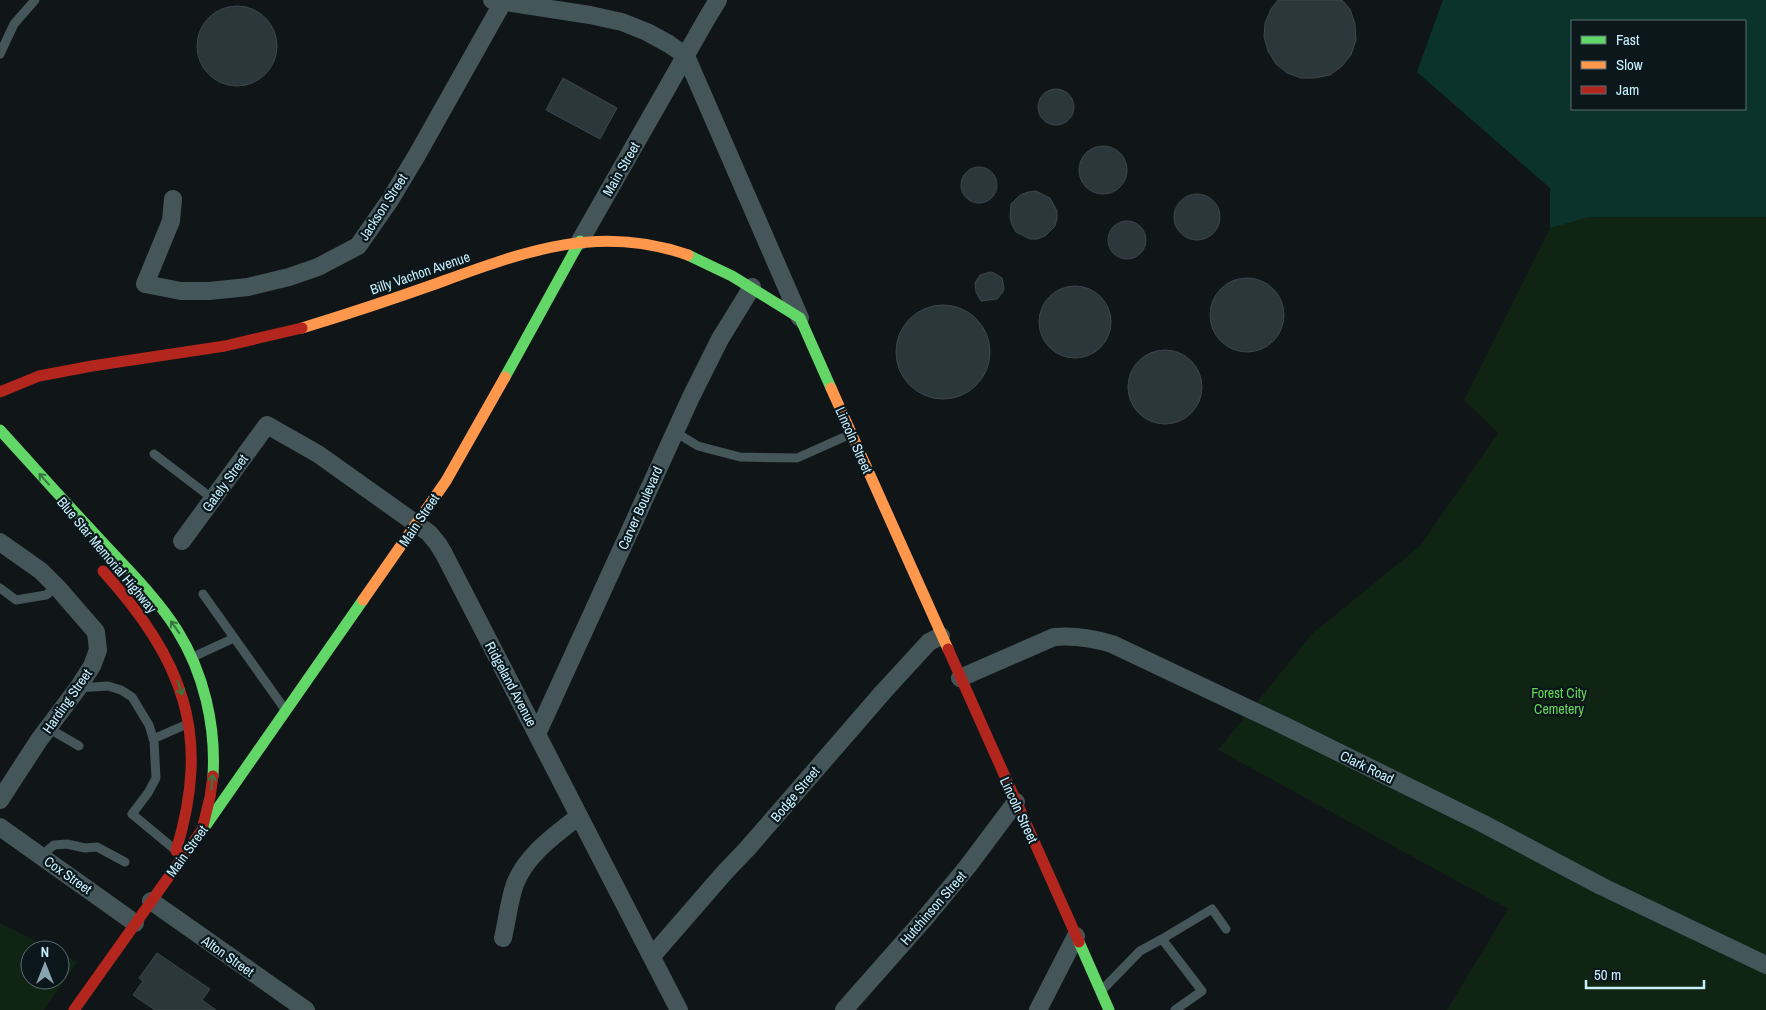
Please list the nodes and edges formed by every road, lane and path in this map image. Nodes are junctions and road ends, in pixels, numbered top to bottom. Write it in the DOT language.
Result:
graph roads {
  1 [pos="35,0"];
  2 [pos="718,0"];
  3 [pos="497,1"];
  4 [pos="0,54"];
  5 [pos="686,56"];
  6 [pos="173,199"];
  7 [pos="580,241"];
  8 [pos="752,287"];
  9 [pos="800,318"];
  10 [pos="9,374"];
  11 [pos="37,376"];
  12 [pos="0,392"];
  13 [pos="267,425"];
  14 [pos="0,430"];
  15 [pos="675,432"];
  16 [pos="852,434"];
  17 [pos="154,454"];
  18 [pos="214,499"];
  19 [pos="417,524"];
  20 [pos="182,541"];
  21 [pos="0,542"];
  22 [pos="96,562"];
  23 [pos="57,587"];
  24 [pos="0,588"];
  25 [pos="203,594"];
  26 [pos="942,636"];
  27 [pos="234,638"];
  28 [pos="192,658"];
  29 [pos="960,678"];
  30 [pos="78,688"];
  31 [pos="286,710"];
  32 [pos="189,723"];
  33 [pos="48,728"];
  34 [pos="537,734"];
  35 [pos="153,739"];
  36 [pos="79,746"];
  37 [pos="0,800"];
  38 [pos="1016,802"];
  39 [pos="579,816"];
  40 [pos="0,827"];
  41 [pos="202,830"];
  42 [pos="176,851"];
  43 [pos="41,856"];
  44 [pos="125,862"];
  45 [pos="161,887"];
  46 [pos="151,901"];
  47 [pos="135,923"];
  48 [pos="1226,929"];
  49 [pos="1076,936"];
  50 [pos="503,938"];
  51 [pos="1162,938"];
  52 [pos="652,956"];
  53 [pos="1766,965"];
  54 [pos="1101,991"];
  55 [pos="74,1010"];
  56 [pos="306,1010"];
  57 [pos="678,1010"];
  58 [pos="844,1010"];
  59 [pos="1038,1010"];
  60 [pos="1109,1010"];
  61 [pos="1175,1010"];
  1 -- 4 [label="lane"];
  2 -- 5 [label="street, Main Street"];
  3 -- 5 [label="street"];
  3 -- 6 [label="street, Jackson Street"];
  5 -- 7 [label="street, Main Street"];
  5 -- 9 [label="street, Lincoln Street"];
  7 -- 8 [label="main road, Billy Vachon Avenue"];
  7 -- 11 [label="main road, Billy Vachon Avenue"];
  7 -- 19 [label="main road, Main Street"];
  8 -- 9 [label="main road, Billy Vachon Avenue"];
  8 -- 15 [label="street, Carver Boulevard"];
  9 -- 16 [label="main road, Lincoln Street"];
  10 -- 11 [label="main road, Billy Vachon Avenue"];
  11 -- 12 [label="main road, Billy Vachon Avenue"];
  13 -- 18 [label="street, Gately Street"];
  13 -- 19 [label="street, Ridgeland Avenue"];
  28 -- 14 [label="main road, Blue Star Memorial Highway, one-way"];
  15 -- 16 [label="lane"];
  15 -- 34 [label="street, Carver Boulevard"];
  16 -- 26 [label="main road, Lincoln Street"];
  17 -- 18 [label="lane"];
  18 -- 20 [label="street, Gately Street"];
  19 -- 31 [label="main road, Main Street"];
  19 -- 34 [label="street, Ridgeland Avenue"];
  21 -- 23 [label="street, Harding Street"];
  22 -- 32 [label="main road, Blue Star Memorial Highway, one-way"];
  23 -- 24 [label="lane"];
  23 -- 30 [label="street, Harding Street"];
  25 -- 27 [label="lane"];
  26 -- 29 [label="main road, Lincoln Street"];
  26 -- 52 [label="street, Bodge Street"];
  27 -- 28 [label="lane"];
  27 -- 31 [label="lane"];
  41 -- 28 [label="main road, Blue Star Memorial Highway, one-way"];
  29 -- 38 [label="main road, Lincoln Street"];
  29 -- 53 [label="street, Clark Road"];
  30 -- 33 [label="street, Harding Street"];
  30 -- 35 [label="lane"];
  31 -- 41 [label="main road, Main Street"];
  32 -- 35 [label="lane"];
  32 -- 42 [label="main road, Blue Star Memorial Highway"];
  33 -- 36 [label="lane"];
  33 -- 37 [label="street, Harding Street"];
  34 -- 39 [label="street, Ridgeland Avenue"];
  35 -- 42 [label="lane"];
  38 -- 49 [label="main road, Lincoln Street"];
  38 -- 58 [label="street, Hutchinson Street"];
  39 -- 50 [label="street"];
  39 -- 52 [label="street, Ridgeland Avenue"];
  40 -- 43 [label="street, Cox Street"];
  41 -- 45 [label="main road, Main Street"];
  42 -- 45 [label="main road, Blue Star Memorial Highway"];
  43 -- 44 [label="lane"];
  43 -- 47 [label="street, Cox Street"];
  45 -- 46 [label="main road, Main Street"];
  46 -- 47 [label="main road, Main Street"];
  46 -- 56 [label="street, Alton Street"];
  47 -- 55 [label="main road, Main Street"];
  48 -- 51 [label="lane"];
  49 -- 54 [label="main road, Lincoln Street"];
  49 -- 59 [label="street"];
  51 -- 54 [label="lane"];
  51 -- 61 [label="lane"];
  52 -- 57 [label="street, Ridgeland Avenue"];
  54 -- 60 [label="main road, Lincoln Street"];
}
